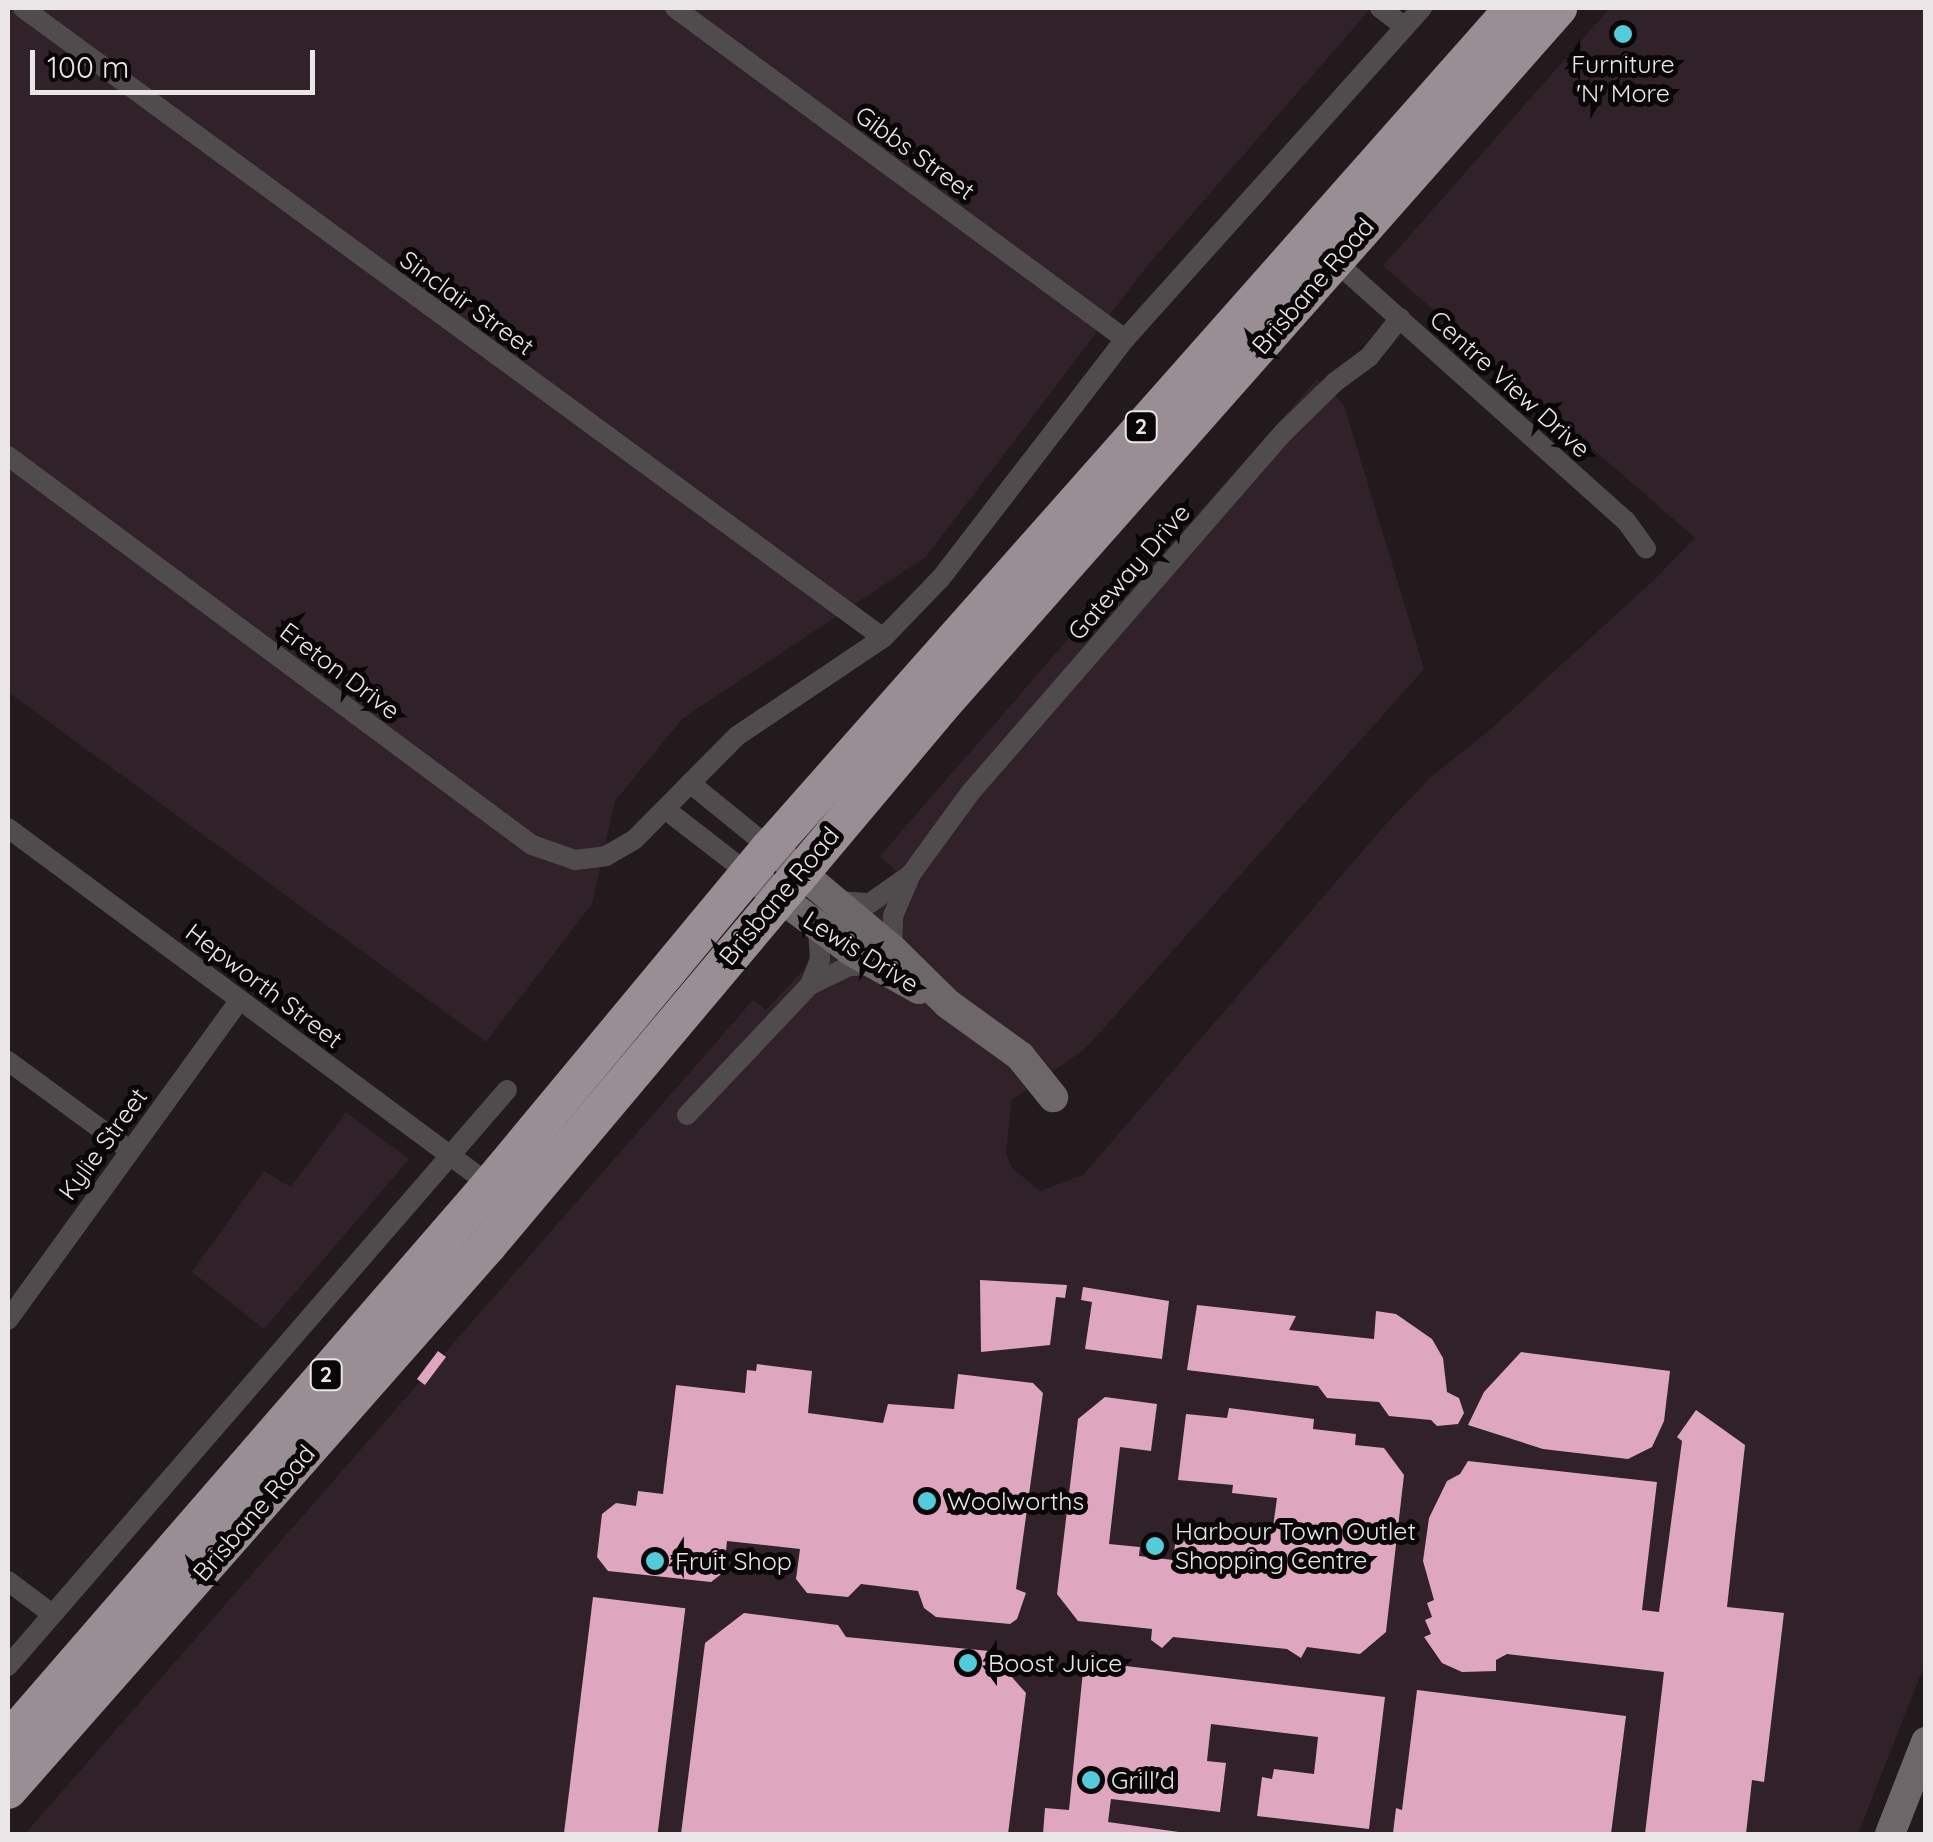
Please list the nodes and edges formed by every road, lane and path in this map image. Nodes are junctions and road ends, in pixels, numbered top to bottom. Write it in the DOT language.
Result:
graph roads {
  1 [pos="23,8"];
  2 [pos="675,8"];
  3 [pos="1380,8"];
  4 [pos="1422,8"];
  5 [pos="1514,8"];
  6 [pos="1558,8"];
  7 [pos="1406,26"];
  8 [pos="1335,261"];
  9 [pos="1400,318"];
  10 [pos="1125,339"];
  11 [pos="8,456"];
  12 [pos="1646,549"];
  13 [pos="883,638"];
  14 [pos="690,783"];
  15 [pos="660,814"];
  16 [pos="8,828"];
  17 [pos="774,872"];
  18 [pos="911,874"];
  19 [pos="838,901"];
  20 [pos="818,928"];
  21 [pos="883,957"];
  22 [pos="810,985"];
  23 [pos="240,1000"];
  24 [pos="8,1062"];
  25 [pos="508,1090"];
  26 [pos="1053,1097"];
  27 [pos="688,1115"];
  28 [pos="129,1150"];
  29 [pos="450,1156"];
  30 [pos="490,1185"];
  31 [pos="8,1320"];
  32 [pos="8,1581"];
  33 [pos="52,1614"];
  34 [pos="8,1666"];
  35 [pos="8,1741"];
  36 [pos="1926,1742"];
  37 [pos="47,1748"];
  38 [pos="8,1790"];
  39 [pos="8,1810"];
  40 [pos="1890,1834"];
  1 -- 13 [label="street, Sinclair Street"];
  2 -- 10 [label="street, Gibbs Street"];
  3 -- 7 [label="street"];
  4 -- 7 [label="street"];
  5 -- 17 [label="highway, Brisbane Road / 2"];
  6 -- 8 [label="highway, Brisbane Road / 2"];
  7 -- 10 [label="street"];
  8 -- 9 [label="street, Centre View Drive"];
  8 -- 17 [label="highway, Brisbane Road / 2"];
  9 -- 12 [label="street, Centre View Drive"];
  9 -- 18 [label="street, Gateway Drive"];
  10 -- 13 [label="street"];
  11 -- 15 [label="street, Ereton Drive"];
  13 -- 14 [label="street"];
  14 -- 15 [label="street"];
  14 -- 17 [label="street, Brisbane Road"];
  15 -- 17 [label="street, Brisbane Road"];
  16 -- 23 [label="street, Hepworth Street"];
  17 -- 19 [label="street, Lewis Drive"];
  17 -- 20 [label="street, Lewis Drive"];
  17 -- 30 [label="highway, Brisbane Road / 2"];
  17 -- 37 [label="highway, Brisbane Road / 2"];
  18 -- 19 [label="street, Gateway Drive"];
  18 -- 21 [label="street, Gateway Drive"];
  19 -- 21 [label="street, Lewis Drive"];
  20 -- 21 [label="street, Lewis Drive"];
  20 -- 22 [label="street"];
  21 -- 22 [label="street"];
  21 -- 26 [label="street, Lewis Drive"];
  22 -- 27 [label="street"];
  23 -- 28 [label="street, Kylie Street"];
  23 -- 29 [label="street, Hepworth Street"];
  24 -- 28 [label="street"];
  25 -- 29 [label="street"];
  28 -- 31 [label="street, Kylie Street"];
  29 -- 30 [label="street, Hepworth Street"];
  29 -- 33 [label="street"];
  30 -- 35 [label="highway, Brisbane Road / 2"];
  32 -- 33 [label="street"];
  33 -- 34 [label="street"];
  36 -- 40 [label="street"];
  37 -- 38 [label="highway, Brisbane Road / 2"];
  37 -- 39 [label="highway"];
}
